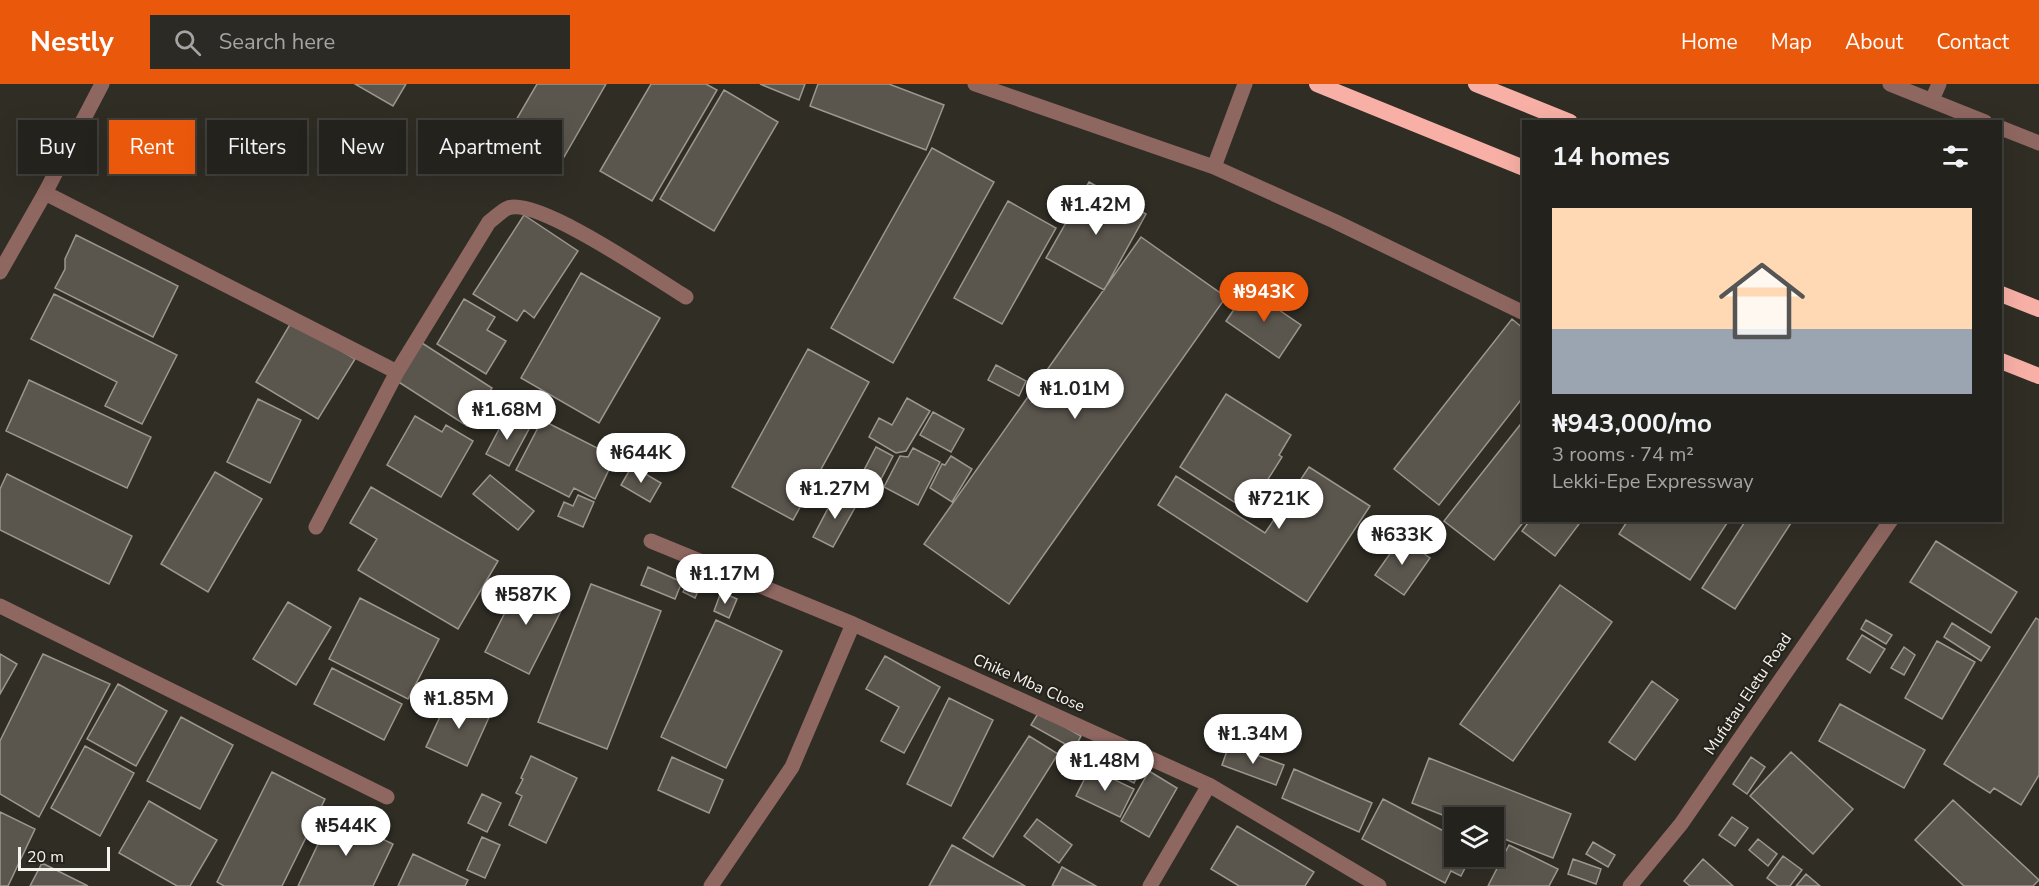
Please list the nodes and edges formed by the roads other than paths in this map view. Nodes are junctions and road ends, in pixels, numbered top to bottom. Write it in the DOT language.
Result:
graph roads {
  1 [pos="102,84"];
  2 [pos="975,84"];
  3 [pos="1245,84"];
  4 [pos="1317,84"];
  5 [pos="1476,84"];
  6 [pos="1890,84"];
  7 [pos="1939,84"];
  8 [pos="1932,100"];
  9 [pos="1565,120"];
  10 [pos="1980,120"];
  11 [pos="2002,128"];
  12 [pos="2039,143"];
  13 [pos="1214,167"];
  14 [pos="1522,167"];
  15 [pos="45,193"];
  16 [pos="0,272"];
  17 [pos="2002,294"];
  18 [pos="686,297"];
  19 [pos="2039,309"];
  20 [pos="1522,313"];
  21 [pos="2002,361"];
  22 [pos="397,372"];
  23 [pos="2039,376"];
  24 [pos="1890,522"];
  25 [pos="316,527"];
  26 [pos="651,541"];
  27 [pos="0,606"];
  28 [pos="853,624"];
  29 [pos="1209,784"];
  30 [pos="387,797"];
  31 [pos="711,886"];
  32 [pos="1150,886"];
  33 [pos="1379,886"];
  34 [pos="1630,886"];
  1 -- 15 [label="street"];
  2 -- 13 [label="street"];
  3 -- 13 [label="street"];
  4 -- 14 [label="highway"];
  5 -- 9 [label="highway"];
  6 -- 8 [label="street"];
  7 -- 8 [label="street"];
  8 -- 10 [label="street"];
  11 -- 12 [label="street"];
  13 -- 20 [label="street"];
  15 -- 16 [label="street"];
  15 -- 22 [label="street"];
  17 -- 19 [label="highway"];
  18 -- 22 [label="street"];
  21 -- 23 [label="highway"];
  22 -- 25 [label="street"];
  24 -- 34 [label="street, Mufutau Eletu Road"];
  26 -- 28 [label="street, Chike Mba Close"];
  27 -- 30 [label="street"];
  28 -- 29 [label="street, Chike Mba Close"];
  28 -- 31 [label="street"];
  29 -- 32 [label="street"];
  29 -- 33 [label="street, Chike Mba Close"];
}
